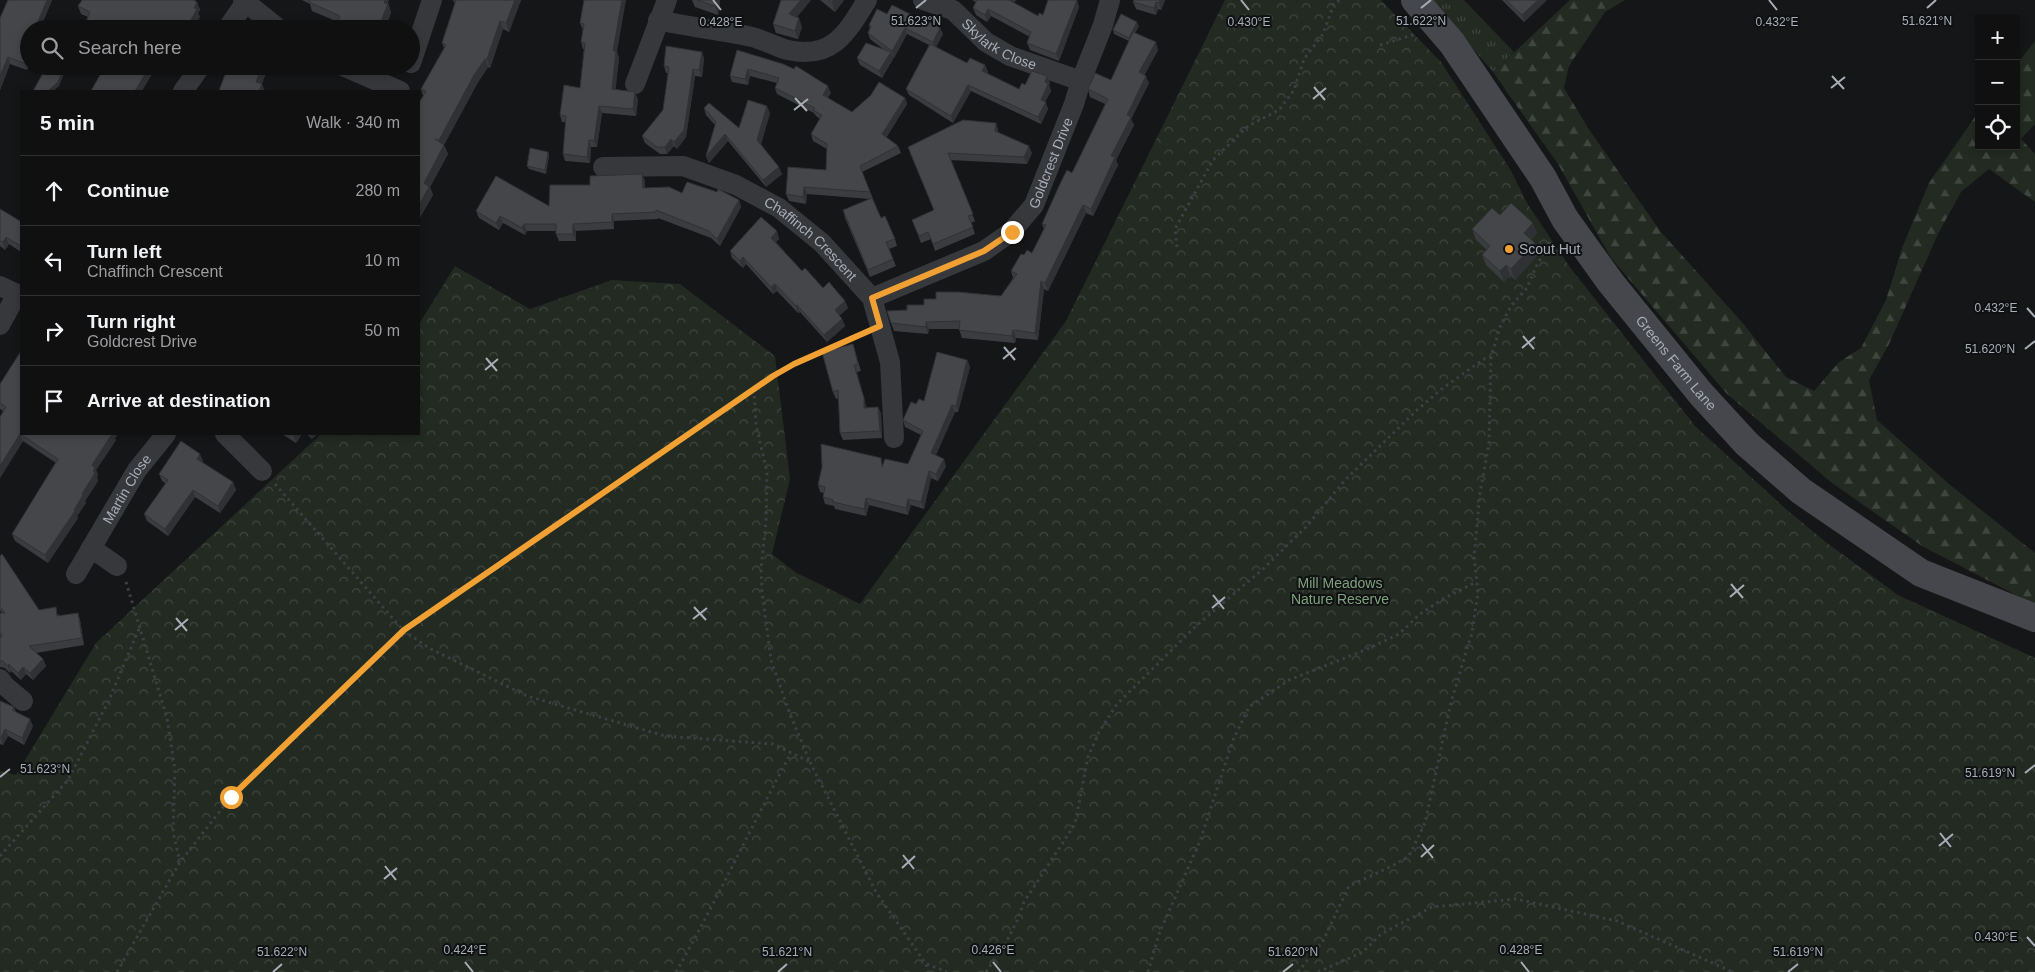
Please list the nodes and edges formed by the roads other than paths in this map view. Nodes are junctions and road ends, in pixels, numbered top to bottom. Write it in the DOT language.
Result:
graph roads {
  1 [pos="432,0"];
  2 [pos="667,0"];
  3 [pos="867,0"];
  4 [pos="923,0"];
  5 [pos="1110,0"];
  6 [pos="1415,0"];
  7 [pos="244,2"];
  8 [pos="233,20"];
  9 [pos="267,20"];
  10 [pos="658,20"];
  11 [pos="420,37"];
  12 [pos="195,75"];
  13 [pos="364,75"];
  14 [pos="407,75"];
  15 [pos="1081,81"];
  16 [pos="635,84"];
  17 [pos="184,90"];
  18 [pos="399,90"];
  19 [pos="401,90"];
  20 [pos="603,167"];
  21 [pos="13,292"];
  22 [pos="872,298"];
  23 [pos="0,326"];
  24 [pos="165,435"];
  25 [pos="226,435"];
  26 [pos="894,438"];
  27 [pos="262,471"];
  28 [pos="91,548"];
  29 [pos="117,566"];
  30 [pos="76,574"];
  31 [pos="2035,618"];
  32 [pos="0,679"];
  33 [pos="23,701"];
  1 -- 11 [label="street"];
  2 -- 10 [label="street"];
  3 -- 10 [label="street"];
  4 -- 15 [label="street, Skylark Close"];
  5 -- 15 [label="street, Goldcrest Drive"];
  6 -- 31 [label="street, Greens Farm Lane"];
  7 -- 8 [label="street"];
  7 -- 9 [label="street"];
  10 -- 16 [label="street"];
  12 -- 17 [label="street"];
  13 -- 18 [label="street"];
  14 -- 19 [label="street"];
  15 -- 22 [label="street, Goldcrest Drive"];
  20 -- 22 [label="street, Chaffinch Crescent"];
  21 -- 23 [label="street"];
  22 -- 26 [label="street, Chaffinch Crescent"];
  24 -- 28 [label="street, Martin Close"];
  25 -- 27 [label="street"];
  28 -- 29 [label="street"];
  28 -- 30 [label="street, Martin Close"];
  32 -- 33 [label="street"];
}
